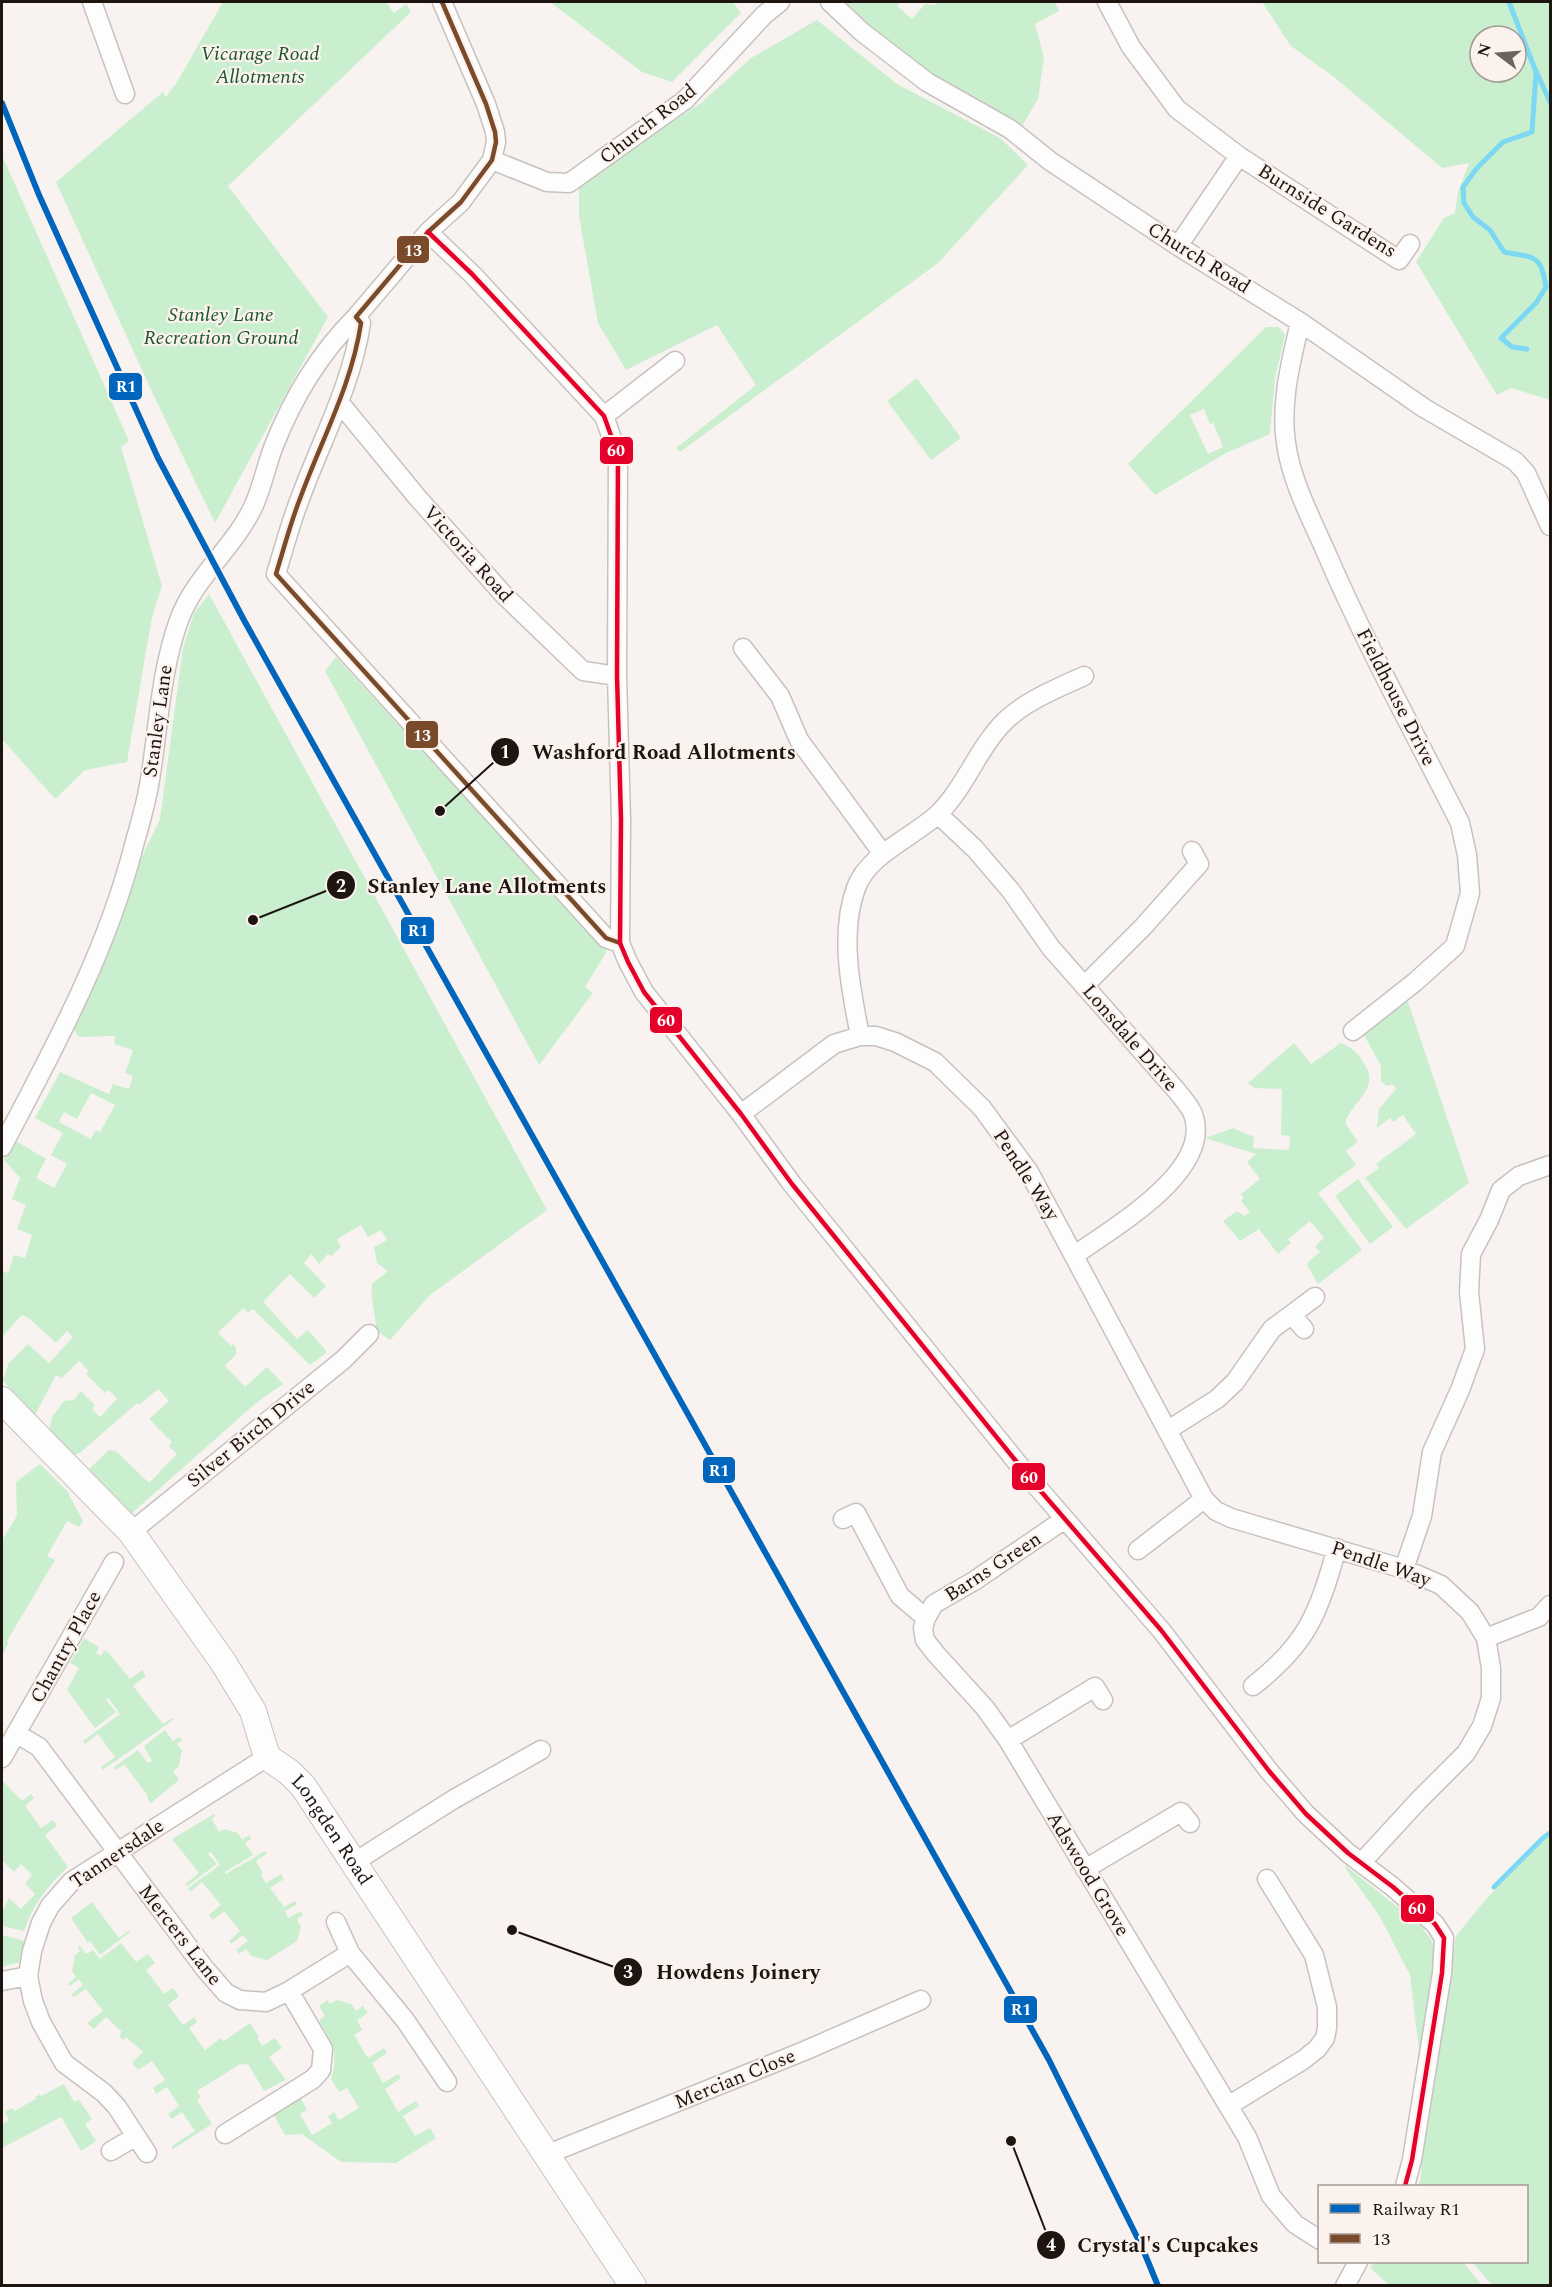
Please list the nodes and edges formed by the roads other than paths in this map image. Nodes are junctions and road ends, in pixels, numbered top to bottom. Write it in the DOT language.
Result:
graph roads {
  1 [pos="92,2"];
  2 [pos="442,2"];
  3 [pos="780,2"];
  4 [pos="830,2"];
  5 [pos="1107,2"];
  6 [pos="125,94"];
  7 [pos="1239,156"];
  8 [pos="492,160"];
  9 [pos="428,232"];
  10 [pos="1410,244"];
  11 [pos="1178,246"];
  12 [pos="356,317"];
  13 [pos="1300,322"];
  14 [pos="675,361"];
  15 [pos="339,402"];
  16 [pos="604,416"];
  17 [pos="1551,526"];
  18 [pos="752,652"];
  19 [pos="617,676"];
  20 [pos="1084,676"];
  21 [pos="938,814"];
  22 [pos="883,854"];
  23 [pos="1201,863"];
  24 [pos="620,943"];
  25 [pos="1084,986"];
  26 [pos="1353,1031"];
  27 [pos="860,1036"];
  28 [pos="741,1114"];
  29 [pos="2,1147"];
  30 [pos="1551,1165"];
  31 [pos="1075,1255"];
  32 [pos="1315,1297"];
  33 [pos="369,1334"];
  34 [pos="2,1400"];
  35 [pos="1168,1430"];
  36 [pos="1204,1499"];
  37 [pos="855,1512"];
  38 [pos="1065,1519"];
  39 [pos="131,1532"];
  40 [pos="1337,1548"];
  41 [pos="1138,1550"];
  42 [pos="114,1562"];
  43 [pos="1404,1569"];
  44 [pos="1551,1605"];
  45 [pos="926,1618"];
  46 [pos="1486,1638"];
  47 [pos="1095,1686"];
  48 [pos="1253,1686"];
  49 [pos="17,1734"];
  50 [pos="1008,1740"];
  51 [pos="541,1750"];
  52 [pos="267,1757"];
  53 [pos="2,1758"];
  54 [pos="1182,1811"];
  55 [pos="116,1851"];
  56 [pos="353,1863"];
  57 [pos="1362,1863"];
  58 [pos="1085,1869"];
  59 [pos="1276,1886"];
  60 [pos="336,1922"];
  61 [pos="350,1953"];
  62 [pos="28,1976"];
  63 [pos="2,1981"];
  64 [pos="289,1991"];
  65 [pos="921,2000"];
  66 [pos="447,2082"];
  67 [pos="1228,2106"];
  68 [pos="225,2134"];
  69 [pos="135,2137"];
  70 [pos="111,2151"];
  71 [pos="147,2153"];
  72 [pos="548,2154"];
  73 [pos="1406,2185"];
  74 [pos="1318,2239"];
  75 [pos="1357,2263"];
  76 [pos="633,2286"];
  77 [pos="1346,2286"];
  1 -- 6 [label="street"];
  2 -- 8 [label="street"];
  3 -- 8 [label="street, Church Road"];
  4 -- 11 [label="street, Church Road"];
  5 -- 7 [label="street, Burnside Gardens"];
  7 -- 10 [label="street, Burnside Gardens"];
  7 -- 11 [label="street, Burnside Gardens"];
  8 -- 9 [label="street, Stanley Lane"];
  9 -- 12 [label="street, Stanley Lane"];
  9 -- 16 [label="street"];
  11 -- 13 [label="street, Church Road"];
  12 -- 15 [label="street"];
  12 -- 29 [label="street, Stanley Lane"];
  13 -- 17 [label="street, Church Road"];
  13 -- 26 [label="street, Fieldhouse Drive"];
  14 -- 16 [label="street"];
  15 -- 19 [label="street, Victoria Road"];
  15 -- 24 [label="street"];
  16 -- 19 [label="street"];
  18 -- 22 [label="street"];
  19 -- 24 [label="street"];
  20 -- 21 [label="street"];
  21 -- 22 [label="street"];
  21 -- 25 [label="street, Lonsdale Drive"];
  22 -- 27 [label="street"];
  23 -- 25 [label="street"];
  24 -- 28 [label="street"];
  25 -- 31 [label="street, Lonsdale Drive"];
  27 -- 28 [label="street, Pendle Way"];
  27 -- 31 [label="street, Pendle Way"];
  28 -- 38 [label="street"];
  30 -- 43 [label="street"];
  31 -- 35 [label="street, Pendle Way"];
  32 -- 35 [label="street"];
  33 -- 39 [label="street, Silver Birch Drive"];
  34 -- 39 [label="street"];
  35 -- 36 [label="street, Pendle Way"];
  36 -- 40 [label="street, Pendle Way"];
  36 -- 41 [label="street"];
  37 -- 45 [label="street"];
  38 -- 45 [label="street, Barns Green"];
  38 -- 57 [label="street"];
  39 -- 52 [label="street"];
  40 -- 43 [label="street, Pendle Way"];
  40 -- 48 [label="street"];
  42 -- 49 [label="street, Chantry Place"];
  43 -- 46 [label="street, Pendle Way"];
  44 -- 46 [label="street"];
  45 -- 50 [label="street, Adswood Grove"];
  46 -- 57 [label="street, Pendle Way"];
  47 -- 50 [label="street"];
  49 -- 53 [label="street, Chantry Place"];
  49 -- 55 [label="street"];
  50 -- 58 [label="street, Adswood Grove"];
  51 -- 56 [label="street"];
  52 -- 55 [label="street, Tannersdale"];
  52 -- 56 [label="street, Longden Road"];
  54 -- 58 [label="street"];
  55 -- 62 [label="street, Tannersdale"];
  55 -- 64 [label="street, Mercers Lane"];
  56 -- 72 [label="street, Longden Road"];
  57 -- 73 [label="street"];
  58 -- 67 [label="street, Adswood Grove"];
  59 -- 67 [label="street"];
  60 -- 61 [label="street"];
  61 -- 64 [label="street, Mercers Lane"];
  61 -- 66 [label="street"];
  62 -- 63 [label="street"];
  62 -- 69 [label="street, Tannersdale"];
  64 -- 68 [label="street"];
  65 -- 72 [label="street, Mercian Close"];
  67 -- 74 [label="street, Adswood Grove"];
  69 -- 70 [label="street"];
  69 -- 71 [label="street, Tannersdale"];
  72 -- 76 [label="street, Longden Road"];
  75 -- 77 [label="street"];
}
